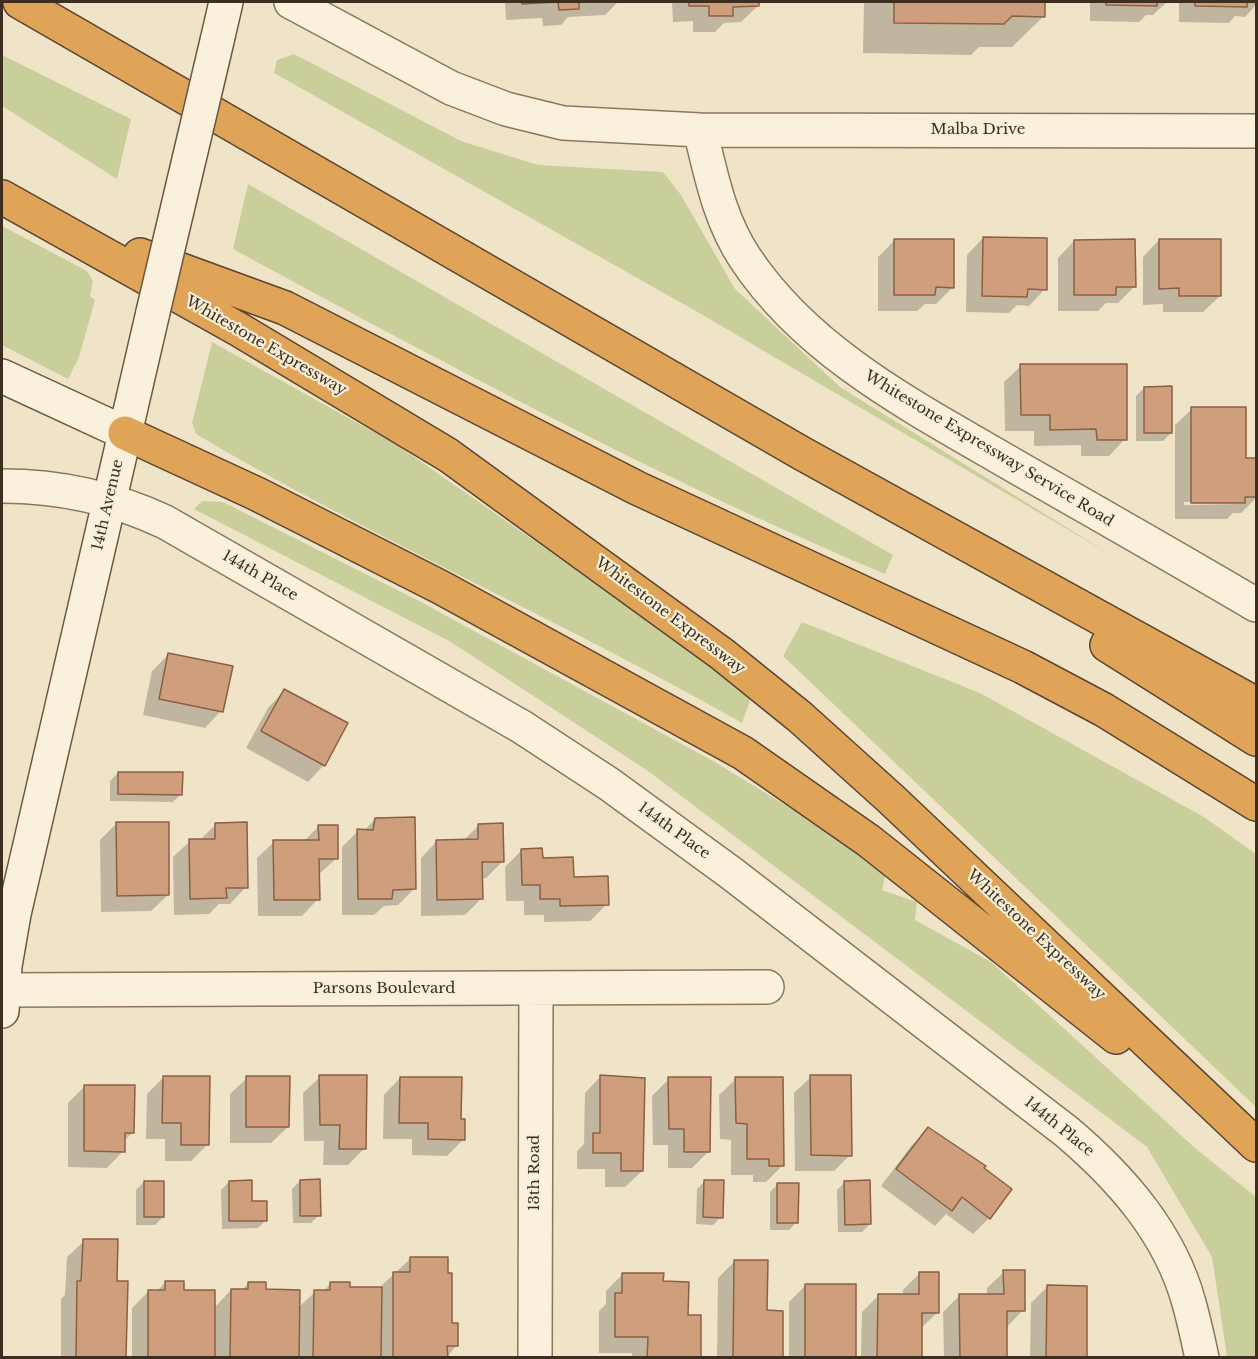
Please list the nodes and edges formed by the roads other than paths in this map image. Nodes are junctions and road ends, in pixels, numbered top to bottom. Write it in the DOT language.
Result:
graph roads {
  1 [pos="20,2"];
  2 [pos="226,2"];
  3 [pos="291,2"];
  4 [pos="699,130"];
  5 [pos="1257,131"];
  6 [pos="2,197"];
  7 [pos="39,218"];
  8 [pos="2,376"];
  9 [pos="125,433"];
  10 [pos="803,454"];
  11 [pos="2,486"];
  12 [pos="109,500"];
  13 [pos="1257,605"];
  14 [pos="1257,704"];
  15 [pos="1257,739"];
  16 [pos="1257,804"];
  17 [pos="767,987"];
  18 [pos="536,988"];
  19 [pos="2,990"];
  20 [pos="2,1011"];
  21 [pos="1257,1144"];
  22 [pos="1257,1152"];
  23 [pos="535,1358"];
  24 [pos="1202,1358"];
  1 -- 10 [label="highway"];
  2 -- 9 [label="street, 14th Avenue, bridge"];
  3 -- 4 [label="street"];
  4 -- 5 [label="street, Malba Drive"];
  4 -- 13 [label="street, Whitestone Expressway Service Road"];
  6 -- 7 [label="highway, Whitestone Expressway"];
  7 -- 16 [label="highway"];
  7 -- 21 [label="highway, Whitestone Expressway"];
  8 -- 9 [label="street"];
  9 -- 12 [label="street, 14th Avenue"];
  9 -- 22 [label="highway"];
  10 -- 14 [label="highway"];
  10 -- 15 [label="highway"];
  11 -- 12 [label="street, 144th Place"];
  12 -- 19 [label="street, 14th Avenue"];
  12 -- 24 [label="street, 144th Place"];
  17 -- 18 [label="street, Parsons Boulevard"];
  18 -- 19 [label="street, Parsons Boulevard"];
  18 -- 23 [label="street, 13th Road"];
  19 -- 20 [label="street, 14th Avenue"];
}
